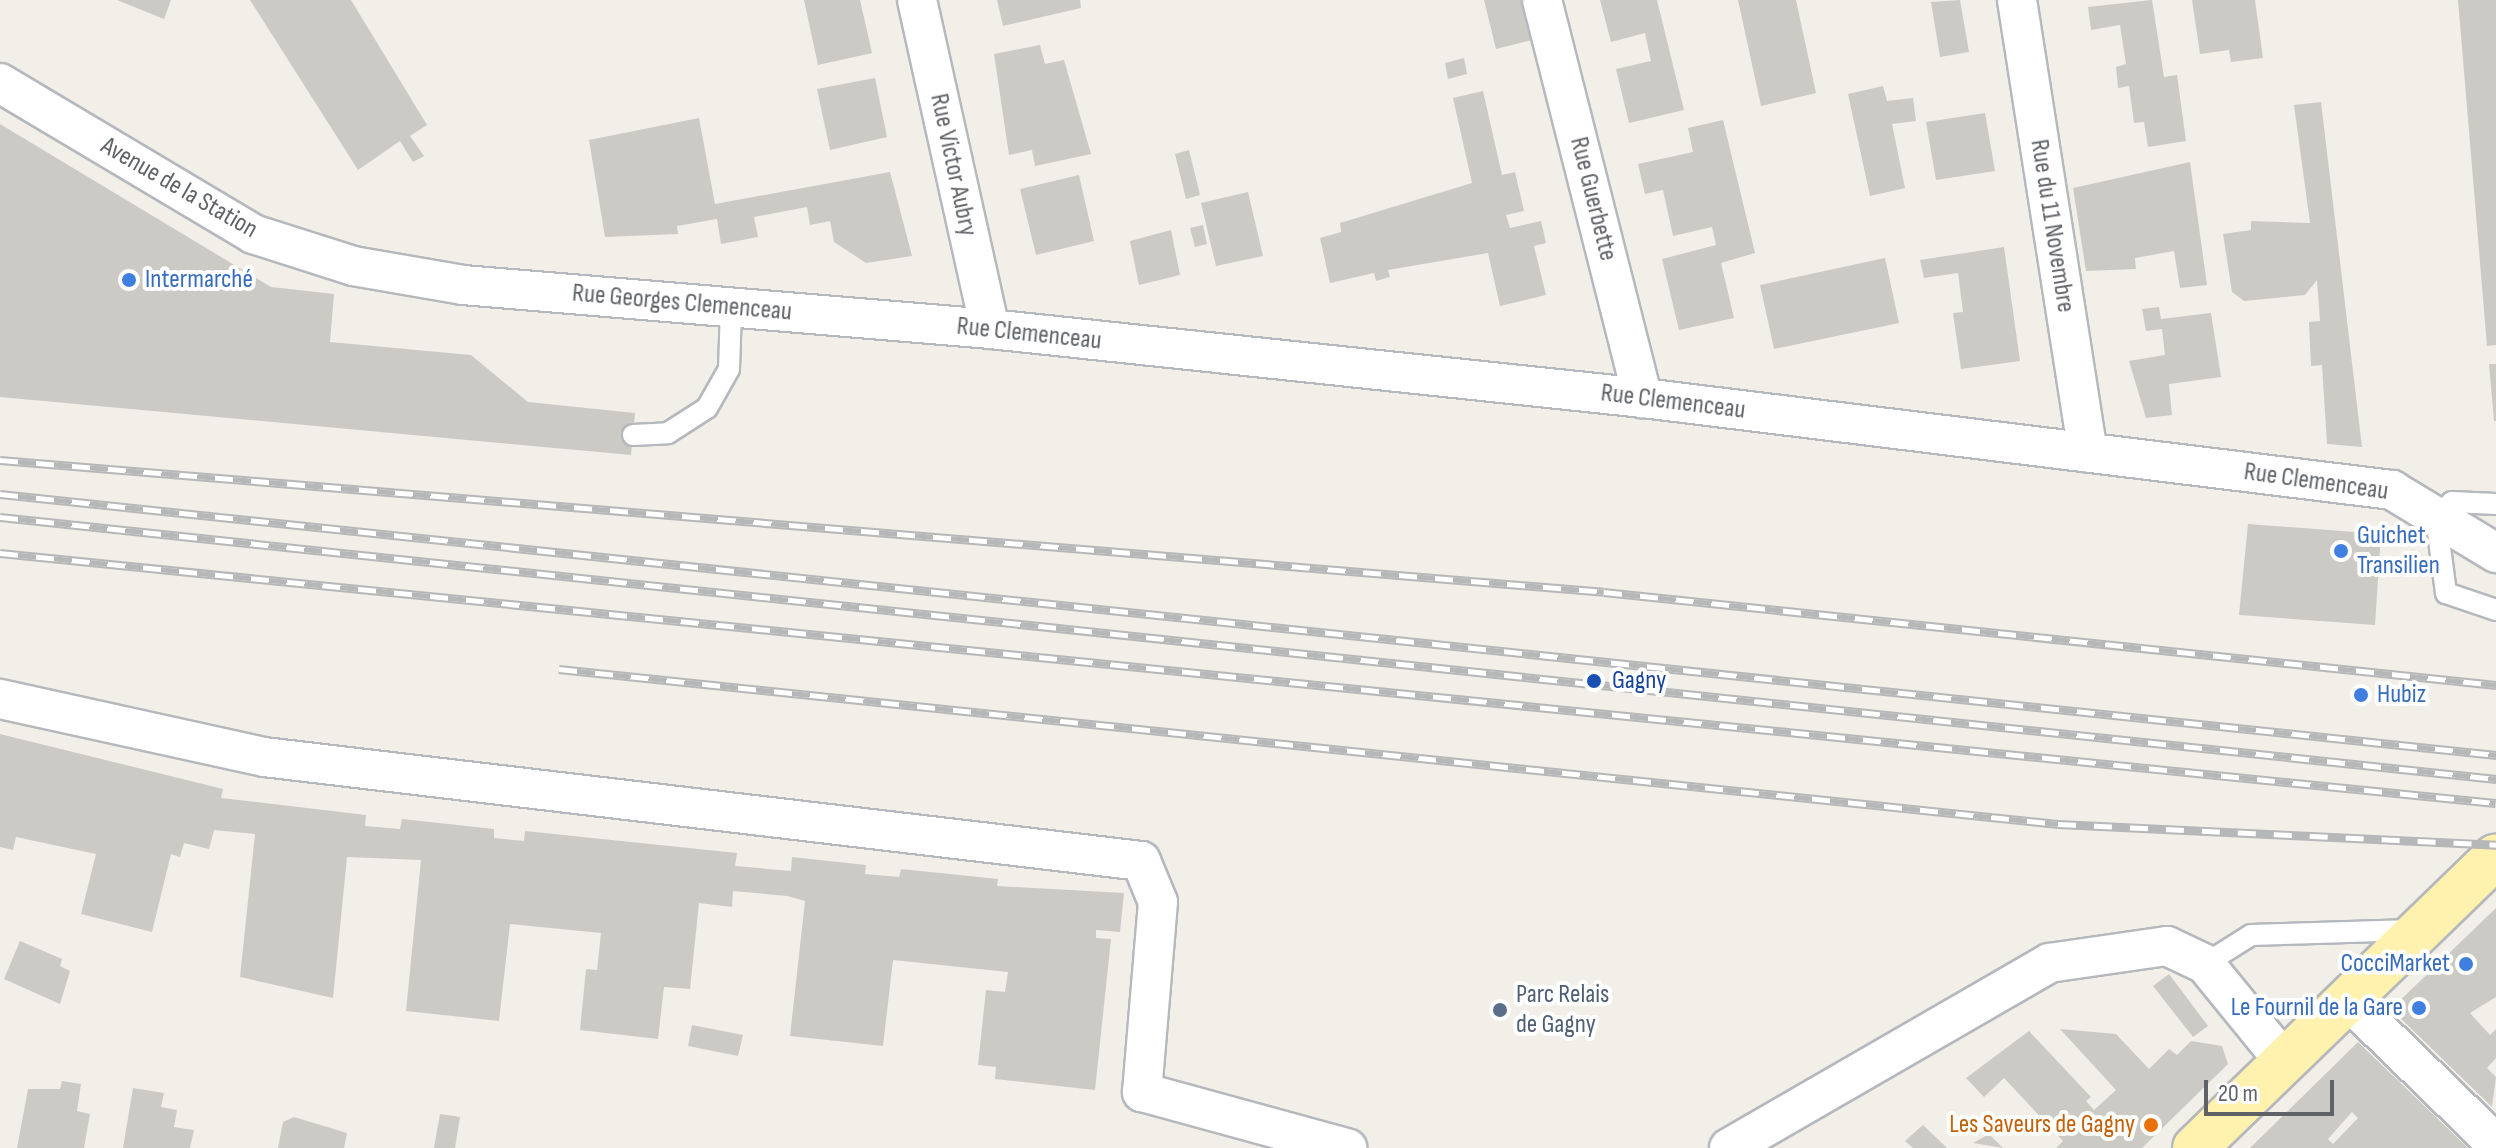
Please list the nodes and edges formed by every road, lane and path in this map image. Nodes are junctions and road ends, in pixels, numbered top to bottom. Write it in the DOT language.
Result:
graph roads {
  1 [pos="917,0"];
  2 [pos="1542,0"];
  3 [pos="2017,0"];
  4 [pos="0,83"];
  5 [pos="463,285"];
  6 [pos="731,308"];
  7 [pos="901,322"];
  8 [pos="990,329"];
  9 [pos="1643,398"];
  10 [pos="633,435"];
  11 [pos="2088,452"];
  12 [pos="2496,504"];
  13 [pos="2436,517"];
  14 [pos="2496,553"];
  15 [pos="2496,610"];
  16 [pos="0,699"];
  17 [pos="2496,856"];
  18 [pos="2421,929"];
  19 [pos="2205,964"];
  20 [pos="2348,1000"];
  21 [pos="2285,1062"];
  22 [pos="2496,1144"];
  23 [pos="1347,1148"];
  24 [pos="1729,1148"];
  25 [pos="2195,1148"];
  1 -- 8 [label="street, Rue Victor Aubry"];
  2 -- 9 [label="street, Rue Guerbette"];
  3 -- 11 [label="street, Rue du 11 Novembre"];
  4 -- 5 [label="street, Avenue de la Station"];
  5 -- 6 [label="street, Rue Georges Clemenceau"];
  6 -- 7 [label="street, Rue Georges Clemenceau"];
  6 -- 10 [label="lane"];
  7 -- 8 [label="street, Rue Clemenceau"];
  8 -- 9 [label="street, Rue Clemenceau"];
  9 -- 11 [label="street, Rue Clemenceau"];
  11 -- 13 [label="street, Rue Clemenceau"];
  12 -- 13 [label="lane"];
  13 -- 14 [label="street, Rue Clemenceau"];
  13 -- 15 [label="lane"];
  16 -- 23 [label="street"];
  17 -- 18 [label="main road"];
  18 -- 19 [label="lane"];
  18 -- 20 [label="main road"];
  19 -- 21 [label="street"];
  19 -- 24 [label="street"];
  20 -- 21 [label="main road"];
  20 -- 22 [label="street"];
  21 -- 25 [label="main road"];
}
